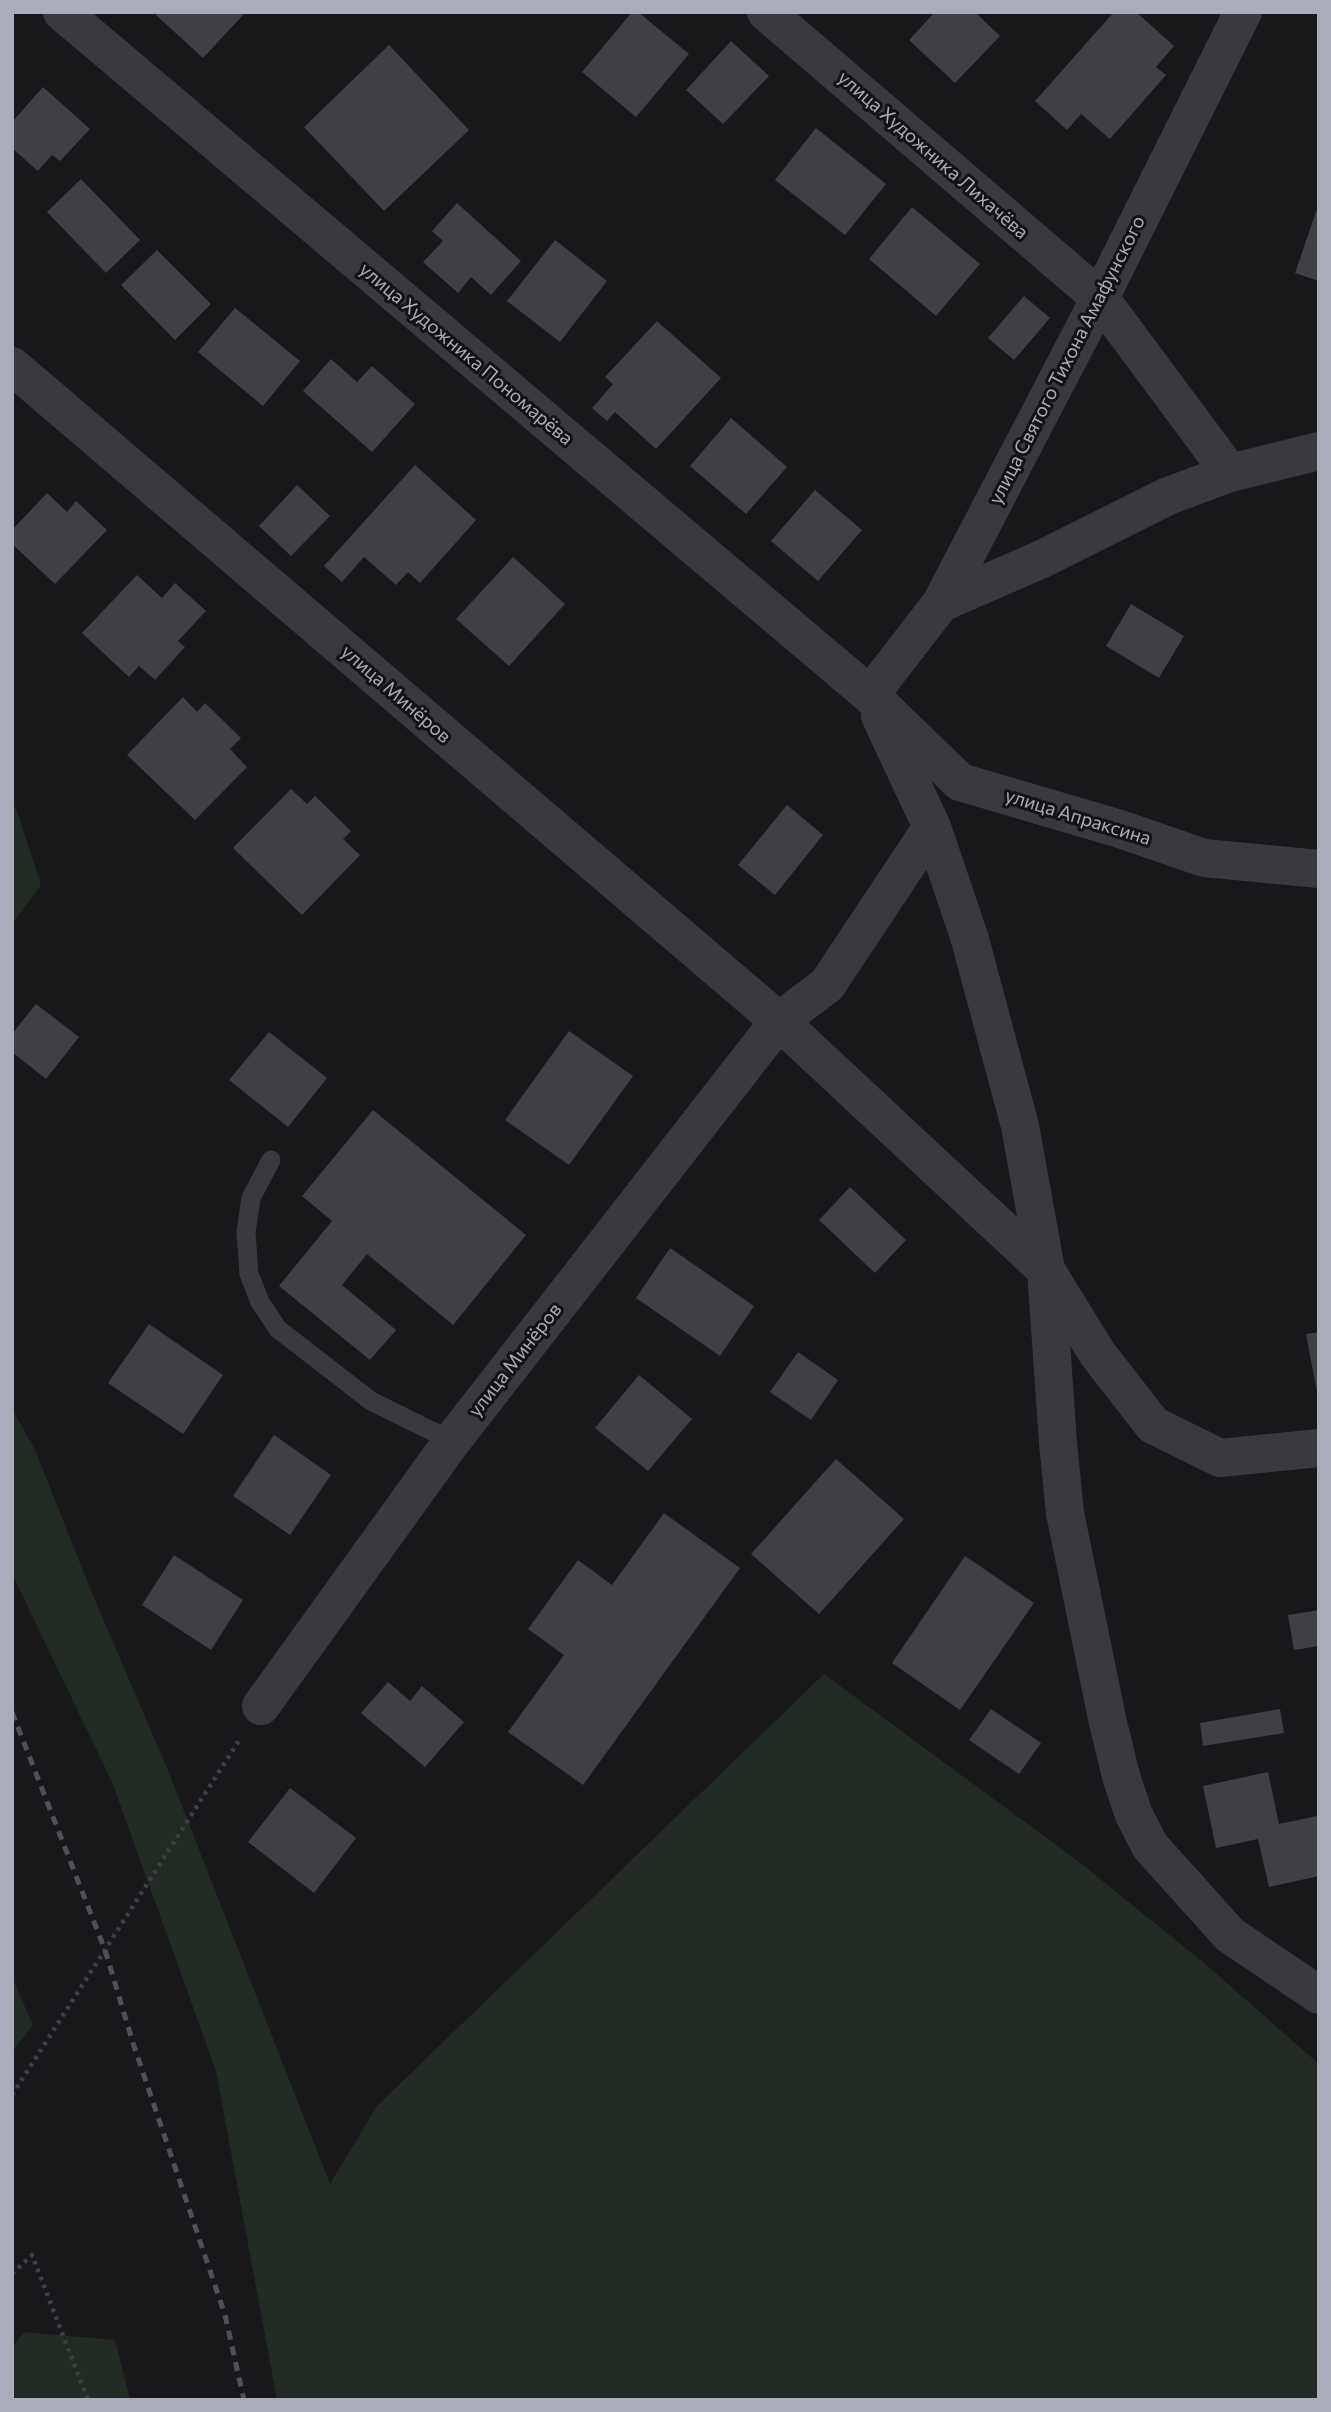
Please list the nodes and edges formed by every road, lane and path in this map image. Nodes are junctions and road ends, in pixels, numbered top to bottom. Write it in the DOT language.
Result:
graph roads {
  1 [pos="62,12"];
  2 [pos="766,12"];
  3 [pos="1243,12"];
  4 [pos="1100,298"];
  5 [pos="12,366"];
  6 [pos="1319,451"];
  7 [pos="1230,472"];
  8 [pos="941,603"];
  9 [pos="870,695"];
  10 [pos="932,827"];
  11 [pos="1319,869"];
  12 [pos="779,1021"];
  13 [pos="271,1160"];
  14 [pos="1046,1270"];
  15 [pos="452,1441"];
  16 [pos="1319,1448"];
  17 [pos="261,1706"];
  18 [pos="1319,1995"];
  19 [pos="12,2095"];
  20 [pos="12,2274"];
  21 [pos="88,2400"];
  1 -- 9 [label="street, улица Художника Пономарёва"];
  2 -- 4 [label="street, улица Художника Лихачёва"];
  3 -- 4 [label="street, улица Святого Тихона Амафунского"];
  4 -- 7 [label="street, улица Художника Лихачёва"];
  4 -- 8 [label="street, улица Святого Тихона Амафунского"];
  5 -- 12 [label="street, улица Минёров"];
  6 -- 7 [label="street"];
  7 -- 8 [label="street"];
  8 -- 9 [label="street, улица Святого Тихона Амафунского"];
  9 -- 10 [label="street"];
  9 -- 11 [label="street, улица Апраксина"];
  10 -- 12 [label="street, улица Минёров"];
  10 -- 14 [label="street"];
  12 -- 14 [label="street"];
  12 -- 15 [label="street, улица Минёров"];
  13 -- 15 [label="lane"];
  14 -- 16 [label="street"];
  14 -- 18 [label="street"];
  15 -- 17 [label="street, улица Минёров"];
  17 -- 19 [label="path"];
  20 -- 21 [label="path"];
}
